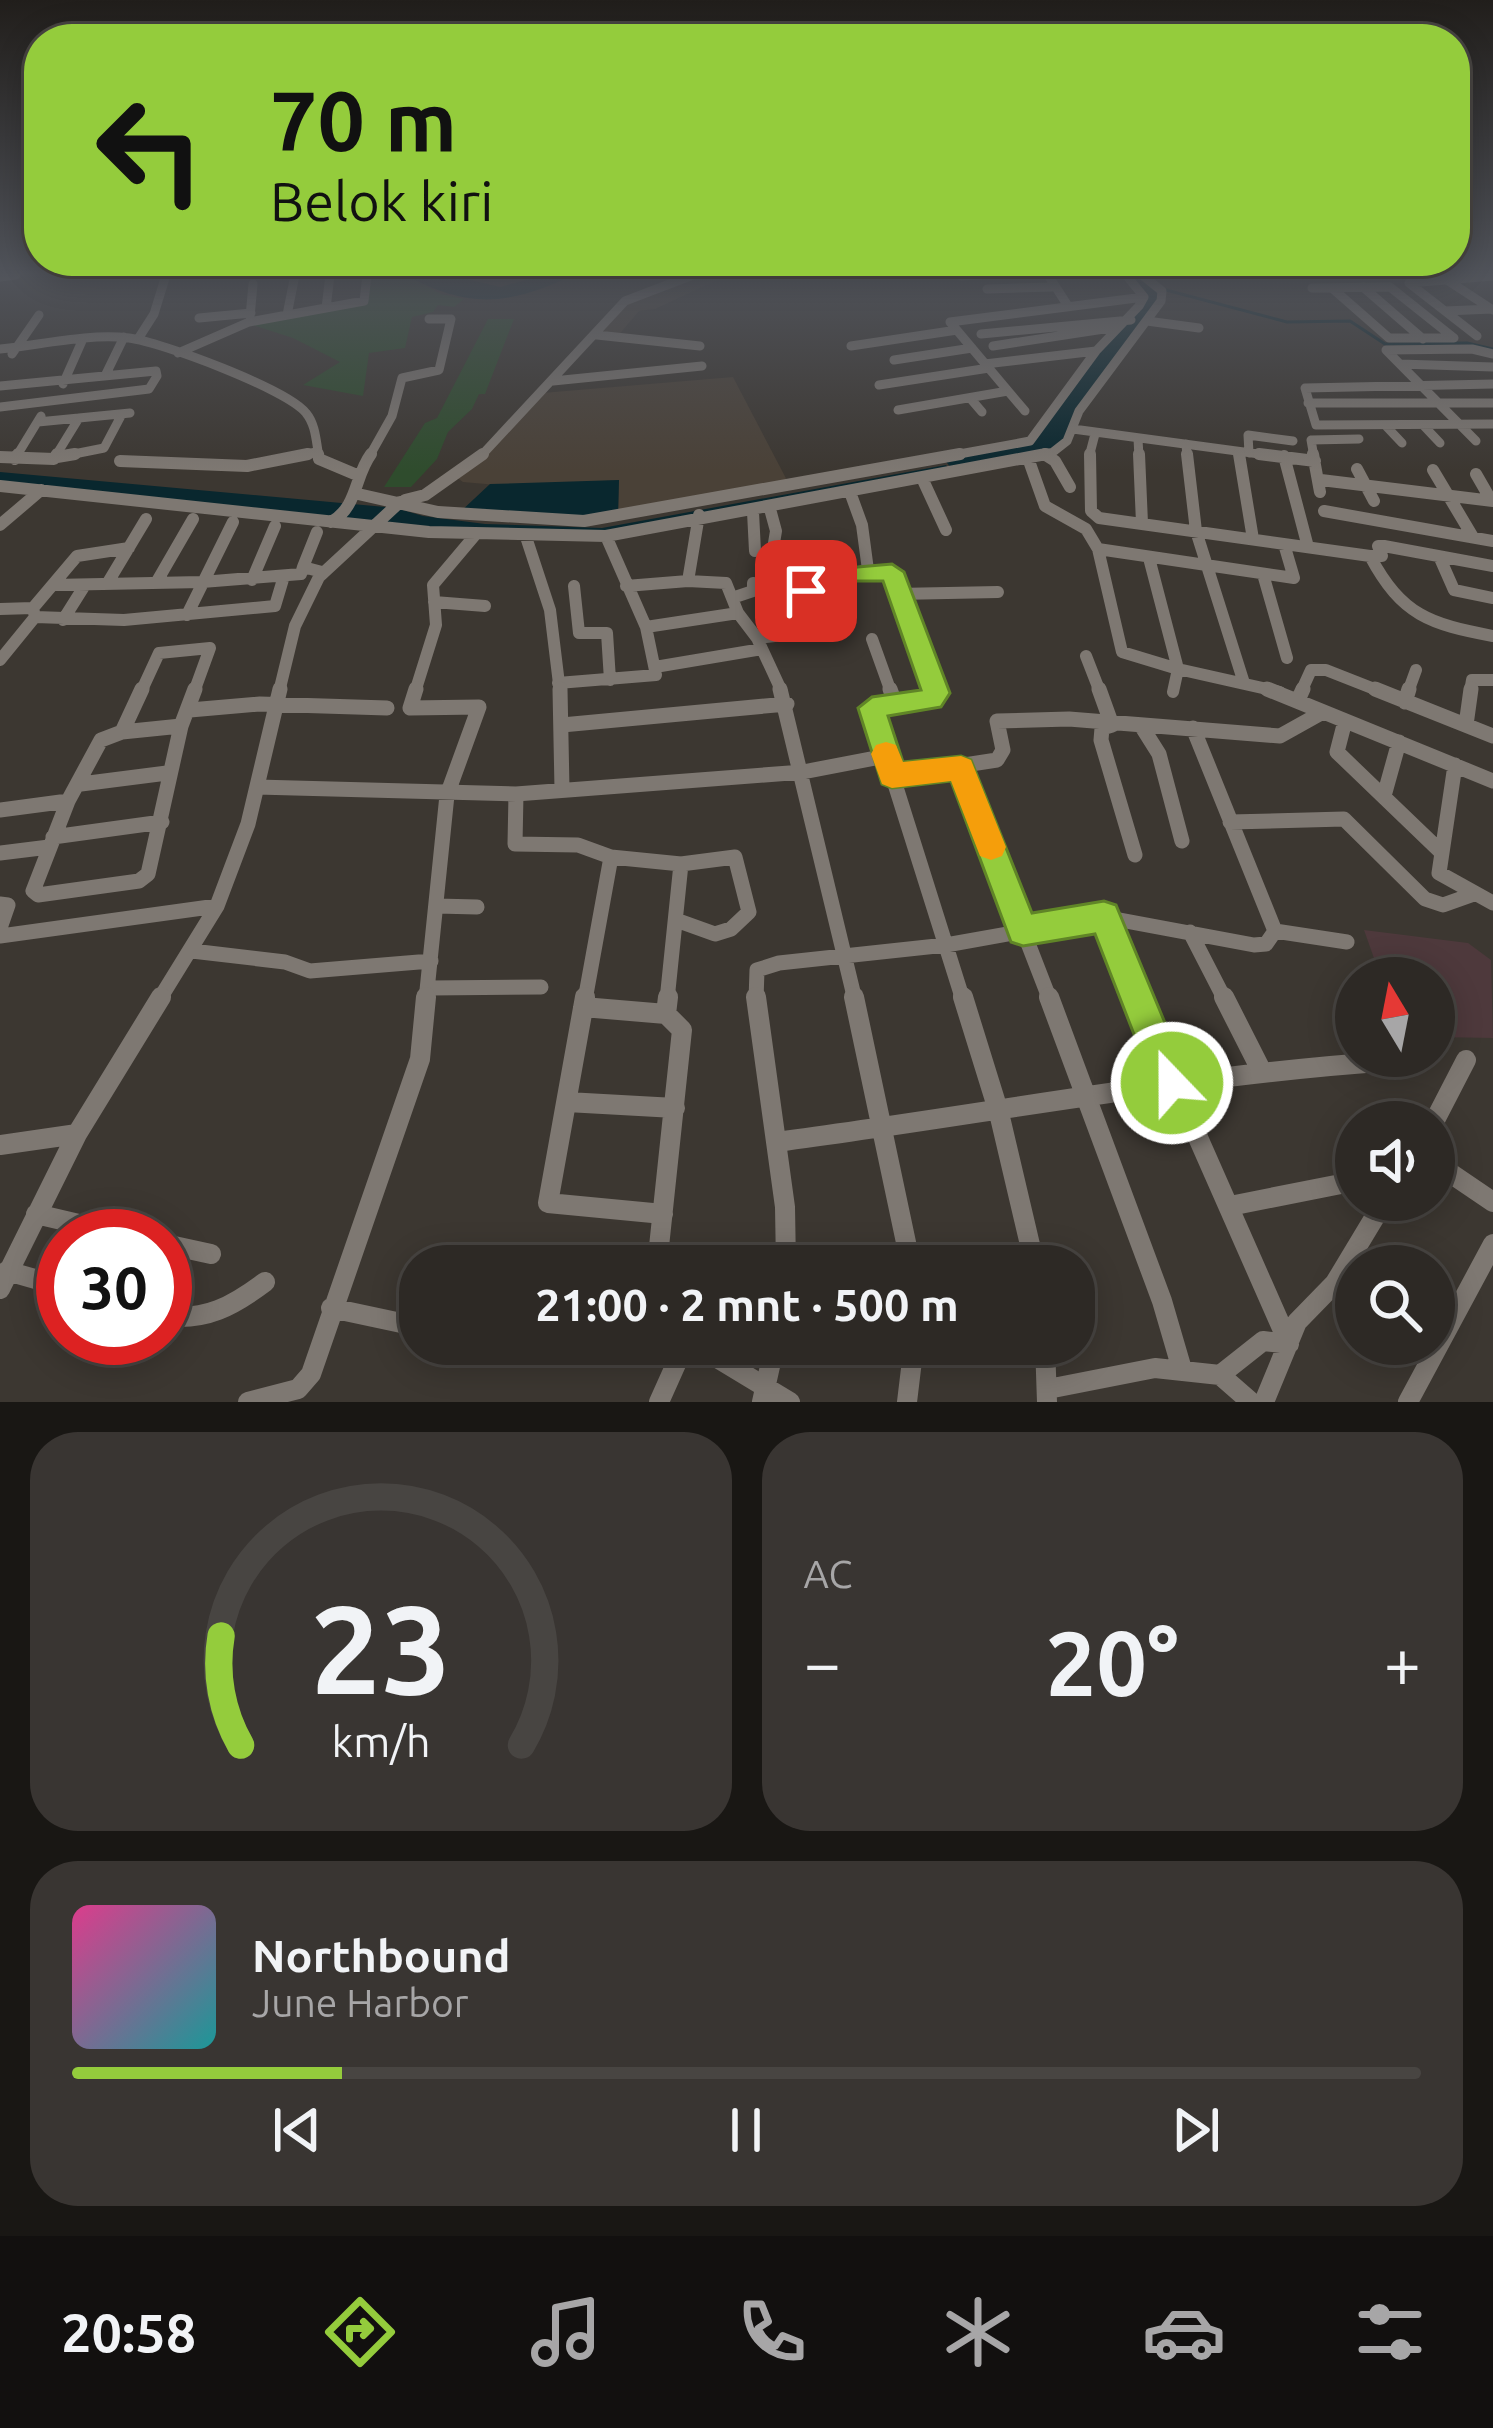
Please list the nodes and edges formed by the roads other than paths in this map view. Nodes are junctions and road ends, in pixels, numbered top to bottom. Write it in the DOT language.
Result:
graph roads {
  1 [pos="21,340"];
  2 [pos="88,340"];
  3 [pos="122,340"];
  4 [pos="142,340"];
  5 [pos="203,340"];
  6 [pos="447,340"];
  7 [pos="592,340"];
  8 [pos="648,340"];
  9 [pos="888,340"];
  10 [pos="966,340"];
  11 [pos="1010,340"];
  12 [pos="1105,340"];
  13 [pos="1132,340"];
  14 [pos="1407,340"];
  15 [pos="1424,340"];
  16 [pos="1441,340"];
  17 [pos="82,341"];
  18 [pos="1427,343"];
  19 [pos="700,346"];
  20 [pos="851,346"];
  21 [pos="993,346"];
  22 [pos="972,348"];
  23 [pos="0,350"];
  24 [pos="14,351"];
  25 [pos="1096,351"];
  26 [pos="178,353"];
  27 [pos="1493,354"];
  28 [pos="894,360"];
  29 [pos="402,361"];
  30 [pos="1400,364"];
  31 [pos="702,366"];
  32 [pos="987,366"];
  33 [pos="1493,367"];
  34 [pos="105,376"];
  35 [pos="402,378"];
  36 [pos="64,380"];
  37 [pos="553,381"];
  38 [pos="1420,384"];
  39 [pos="1493,384"];
  40 [pos="0,386"];
  41 [pos="879,386"];
  42 [pos="1008,391"];
  43 [pos="970,398"];
  44 [pos="53,401"];
  45 [pos="1308,403"];
  46 [pos="1438,403"];
  47 [pos="1493,403"];
  48 [pos="932,405"];
  49 [pos="2,409"];
  50 [pos="898,410"];
  51 [pos="1025,411"];
  52 [pos="982,412"];
  53 [pos="942,417"];
  54 [pos="79,418"];
  55 [pos="38,422"];
  56 [pos="1493,424"];
  57 [pos="1385,425"];
  58 [pos="1424,425"];
  59 [pos="1460,425"];
  60 [pos="1347,426"];
  61 [pos="1073,428"];
  62 [pos="1095,434"];
  63 [pos="1138,439"];
  64 [pos="1293,441"];
  65 [pos="1476,441"];
  66 [pos="1440,442"];
  67 [pos="1402,443"];
  68 [pos="1186,444"];
  69 [pos="316,452"];
  70 [pos="1244,452"];
  71 [pos="1044,454"];
  72 [pos="1285,456"];
  73 [pos="0,457"];
  74 [pos="15,458"];
  75 [pos="57,458"];
  76 [pos="944,458"];
  77 [pos="1028,458"];
  78 [pos="119,461"];
  79 [pos="1316,461"];
  80 [pos="1357,469"];
  81 [pos="1432,470"];
  82 [pos="956,474"];
  83 [pos="1476,474"];
  84 [pos="357,475"];
  85 [pos="922,478"];
  86 [pos="1404,485"];
  87 [pos="0,487"];
  88 [pos="1367,487"];
  89 [pos="1070,488"];
  90 [pos="38,490"];
  91 [pos="850,492"];
  92 [pos="1449,495"];
  93 [pos="355,499"];
  94 [pos="1374,501"];
  95 [pos="1492,501"];
  96 [pos="400,502"];
  97 [pos="1413,505"];
  98 [pos="770,509"];
  99 [pos="698,511"];
  100 [pos="1324,511"];
  101 [pos="753,512"];
  102 [pos="146,519"];
  103 [pos="193,519"];
  104 [pos="336,520"];
  105 [pos="1,521"];
  106 [pos="233,522"];
  107 [pos="1142,523"];
  108 [pos="275,526"];
  109 [pos="378,526"];
  110 [pos="946,530"];
  111 [pos="1196,531"];
  112 [pos="316,532"];
  113 [pos="476,534"];
  114 [pos="606,536"];
  115 [pos="526,537"];
  116 [pos="1473,537"];
  117 [pos="1253,539"];
  118 [pos="1493,541"];
  119 [pos="1284,544"];
  120 [pos="1308,547"];
  121 [pos="129,548"];
  122 [pos="1098,550"];
  123 [pos="755,551"];
  124 [pos="1370,556"];
  125 [pos="1439,556"];
  126 [pos="1149,558"];
  127 [pos="1206,565"];
  128 [pos="1493,566"];
  129 [pos="770,567"];
  130 [pos="312,570"];
  131 [pos="868,570"];
  132 [pos="1263,574"];
  133 [pos="284,576"];
  134 [pos="251,580"];
  135 [pos="688,581"];
  136 [pos="202,582"];
  137 [pos="156,583"];
  138 [pos="107,584"];
  139 [pos="52,585"];
  140 [pos="85,586"];
  141 [pos="574,586"];
  142 [pos="626,586"];
  143 [pos="844,586"];
  144 [pos="998,592"];
  145 [pos="897,594"];
  146 [pos="731,598"];
  147 [pos="1493,598"];
  148 [pos="434,602"];
  149 [pos="485,606"];
  150 [pos="0,609"];
  151 [pos="34,612"];
  152 [pos="738,613"];
  153 [pos="187,615"];
  154 [pos="63,620"];
  155 [pos="646,628"];
  156 [pos="1493,636"];
  157 [pos="872,639"];
  158 [pos="7,640"];
  159 [pos="759,644"];
  160 [pos="1086,656"];
  161 [pos="1287,658"];
  162 [pos="0,660"];
  163 [pos="655,667"];
  164 [pos="1178,669"];
  165 [pos="1416,670"];
  166 [pos="610,680"];
  167 [pos="1493,680"];
  168 [pos="558,683"];
  169 [pos="1244,683"];
  170 [pos="1173,693"];
  171 [pos="1299,698"];
  172 [pos="1405,702"];
  173 [pos="895,703"];
  174 [pos="787,704"];
  175 [pos="275,705"];
  176 [pos="387,708"];
  177 [pos="1323,712"];
  178 [pos="187,718"];
  179 [pos="1346,721"];
  180 [pos="562,724"];
  181 [pos="1466,724"];
  182 [pos="1112,725"];
  183 [pos="1142,727"];
  184 [pos="1193,728"];
  185 [pos="122,732"];
  186 [pos="1493,736"];
  187 [pos="1399,742"];
  188 [pos="886,756"];
  189 [pos="1455,765"];
  190 [pos="961,768"];
  191 [pos="802,772"];
  192 [pos="167,773"];
  193 [pos="892,776"];
  194 [pos="1493,781"];
  195 [pos="81,784"];
  196 [pos="257,788"];
  197 [pos="562,789"];
  198 [pos="516,794"];
  199 [pos="447,795"];
  200 [pos="1384,796"];
  201 [pos="68,801"];
  202 [pos="0,810"];
  203 [pos="162,822"];
  204 [pos="1230,822"];
  205 [pos="1182,841"];
  206 [pos="51,842"];
  207 [pos="1439,850"];
  208 [pos="0,854"];
  209 [pos="1135,855"];
  210 [pos="611,857"];
  211 [pos="681,863"];
  212 [pos="1474,894"];
  213 [pos="1493,903"];
  214 [pos="0,904"];
  215 [pos="217,906"];
  216 [pos="437,906"];
  217 [pos="477,908"];
  218 [pos="1104,916"];
  219 [pos="676,920"];
  220 [pos="1023,930"];
  221 [pos="1275,931"];
  222 [pos="0,932"];
  223 [pos="1190,932"];
  224 [pos="1347,942"];
  225 [pos="946,945"];
  226 [pos="192,951"];
  227 [pos="844,956"];
  228 [pos="431,961"];
  229 [pos="541,987"];
  230 [pos="430,988"];
  231 [pos="583,1007"];
  232 [pos="666,1014"];
  233 [pos="1466,1060"];
  234 [pos="1335,1065"];
  235 [pos="1262,1070"];
  236 [pos="1172,1083"];
  237 [pos="1088,1097"];
  238 [pos="1445,1101"];
  239 [pos="567,1102"];
  240 [pos="675,1108"];
  241 [pos="999,1113"];
  242 [pos="884,1126"];
  243 [pos="77,1134"];
  244 [pos="777,1142"];
  245 [pos="0,1145"];
  246 [pos="1455,1176"];
  247 [pos="1335,1185"];
  248 [pos="1493,1202"];
  249 [pos="1230,1206"];
  250 [pos="39,1209"];
  251 [pos="36,1214"];
  252 [pos="663,1214"];
  253 [pos="1372,1221"];
  254 [pos="1493,1244"];
  255 [pos="659,1245"];
  256 [pos="784,1245"];
  257 [pos="907,1245"];
  258 [pos="1030,1245"];
  259 [pos="192,1250"];
  260 [pos="211,1254"];
  261 [pos="4,1280"];
  262 [pos="265,1282"];
  263 [pos="36,1284"];
  264 [pos="331,1308"];
  265 [pos="192,1319"];
  266 [pos="399,1323"];
  267 [pos="1289,1344"];
  268 [pos="679,1365"];
  269 [pos="722,1365"];
  270 [pos="911,1365"];
  271 [pos="1048,1365"];
  272 [pos="1180,1366"];
  273 [pos="1220,1376"];
  274 [pos="765,1394"];
  275 [pos="298,1395"];
  276 [pos="1052,1398"];
  277 [pos="248,1402"];
  278 [pos="659,1402"];
  279 [pos="790,1402"];
  280 [pos="907,1402"];
  281 [pos="1251,1402"];
  282 [pos="1264,1402"];
  283 [pos="1408,1402"];
  1 -- 24 [label="street"];
  2 -- 17 [label="street"];
  3 -- 34 [label="street"];
  4 -- 26 [label="street"];
  5 -- 26 [label="street"];
  6 -- 35 [label="street"];
  7 -- 37 [label="street"];
  8 -- 19 [label="street"];
  9 -- 20 [label="street"];
  10 -- 22 [label="street"];
  11 -- 21 [label="street"];
  12 -- 25 [label="street"];
  13 -- 61 [label="street"];
  14 -- 18 [label="street"];
  15 -- 18 [label="street"];
  16 -- 18 [label="street"];
  17 -- 24 [label="street"];
  17 -- 36 [label="street"];
  18 -- 27 [label="street"];
  18 -- 30 [label="street"];
  22 -- 28 [label="street"];
  22 -- 32 [label="street"];
  23 -- 24 [label="street"];
  25 -- 32 [label="street"];
  25 -- 76 [label="street"];
  26 -- 69 [label="street"];
  29 -- 35 [label="street"];
  30 -- 33 [label="street"];
  30 -- 38 [label="street"];
  31 -- 37 [label="street"];
  32 -- 41 [label="street"];
  32 -- 42 [label="street"];
  34 -- 36 [label="street"];
  34 -- 44 [label="street"];
  35 -- 84 [label="street"];
  36 -- 40 [label="street"];
  36 -- 44 [label="street"];
  37 -- 96 [label="street"];
  38 -- 39 [label="street"];
  38 -- 45 [label="street"];
  38 -- 46 [label="street"];
  42 -- 43 [label="street"];
  42 -- 51 [label="street"];
  43 -- 48 [label="street"];
  43 -- 52 [label="street"];
  44 -- 49 [label="street"];
  44 -- 55 [label="street"];
  45 -- 46 [label="street"];
  45 -- 60 [label="street"];
  46 -- 47 [label="street"];
  46 -- 59 [label="street"];
  48 -- 50 [label="street"];
  48 -- 53 [label="street"];
  54 -- 55 [label="street"];
  54 -- 75 [label="street"];
  54 -- 75 [label="street"];
  55 -- 74 [label="street"];
  56 -- 59 [label="street"];
  57 -- 58 [label="street"];
  57 -- 60 [label="street"];
  57 -- 67 [label="street"];
  58 -- 59 [label="street"];
  58 -- 66 [label="street"];
  59 -- 65 [label="street"];
  60 -- 79 [label="street"];
  61 -- 62 [label="street"];
  61 -- 71 [label="street"];
  62 -- 63 [label="street"];
  62 -- 107 [label="street"];
  63 -- 68 [label="street"];
  63 -- 107 [label="street"];
  64 -- 70 [label="street"];
  68 -- 70 [label="street"];
  68 -- 111 [label="street"];
  69 -- 78 [label="street"];
  69 -- 84 [label="street"];
  70 -- 72 [label="street"];
  70 -- 117 [label="street"];
  71 -- 77 [label="street"];
  71 -- 89 [label="street"];
  72 -- 79 [label="street"];
  72 -- 120 [label="street"];
  73 -- 74 [label="street"];
  74 -- 75 [label="street"];
  76 -- 82 [label="street"];
  76 -- 99 [label="street"];
  77 -- 82 [label="street"];
  77 -- 122 [label="street"];
  79 -- 88 [label="street"];
  80 -- 88 [label="street"];
  81 -- 92 [label="street"];
  82 -- 85 [label="street"];
  83 -- 95 [label="street"];
  84 -- 93 [label="street"];
  85 -- 91 [label="street"];
  85 -- 110 [label="street"];
  86 -- 88 [label="street"];
  86 -- 92 [label="street"];
  86 -- 97 [label="street"];
  87 -- 90 [label="street"];
  88 -- 94 [label="street"];
  90 -- 104 [label="street"];
  90 -- 105 [label="street"];
  91 -- 98 [label="street"];
  91 -- 131 [label="street"];
  92 -- 95 [label="street"];
  92 -- 116 [label="street"];
  93 -- 96 [label="street"];
  93 -- 104 [label="street"];
  96 -- 99 [label="street"];
  96 -- 109 [label="street"];
  98 -- 101 [label="street"];
  98 -- 129 [label="street"];
  99 -- 101 [label="street"];
  99 -- 114 [label="street"];
  99 -- 135 [label="street"];
  100 -- 116 [label="street"];
  101 -- 123 [label="street"];
  102 -- 121 [label="street"];
  103 -- 137 [label="street"];
  104 -- 109 [label="street"];
  106 -- 136 [label="street"];
  107 -- 111 [label="street"];
  108 -- 134 [label="street"];
  109 -- 113 [label="street"];
  109 -- 130 [label="street"];
  111 -- 117 [label="street"];
  111 -- 127 [label="street"];
  112 -- 130 [label="street"];
  113 -- 115 [label="street"];
  113 -- 148 [label="street"];
  114 -- 115 [label="street"];
  114 -- 142 [label="street"];
  115 -- 168 [label="street"];
  116 -- 118 [label="street"];
  117 -- 119 [label="street"];
  119 -- 120 [label="street"];
  119 -- 132 [label="street"];
  120 -- 124 [label="street"];
  121 -- 138 [label="street"];
  121 -- 139 [label="street"];
  122 -- 126 [label="street"];
  122 -- 164 [label="street"];
  124 -- 125 [label="street"];
  124 -- 156 [label="street"];
  125 -- 128 [label="street"];
  125 -- 147 [label="street"];
  126 -- 127 [label="street"];
  126 -- 164 [label="street"];
  127 -- 132 [label="street"];
  127 -- 169 [label="street"];
  130 -- 133 [label="street"];
  130 -- 175 [label="street"];
  131 -- 143 [label="street"];
  131 -- 145 [label="street"];
  132 -- 161 [label="street"];
  133 -- 134 [label="street"];
  133 -- 153 [label="street"];
  134 -- 136 [label="street"];
  135 -- 142 [label="street"];
  135 -- 146 [label="street"];
  136 -- 137 [label="street"];
  136 -- 153 [label="street"];
  137 -- 138 [label="street"];
  138 -- 140 [label="street"];
  139 -- 140 [label="street"];
  139 -- 151 [label="street"];
  140 -- 154 [label="street"];
  141 -- 166 [label="street"];
  142 -- 155 [label="street"];
  143 -- 146 [label="street"];
  143 -- 159 [label="street"];
  144 -- 145 [label="street"];
  145 -- 173 [label="street"];
  146 -- 152 [label="street"];
  148 -- 149 [label="street"];
  148 -- 199 [label="street"];
  150 -- 151 [label="street"];
  151 -- 154 [label="street"];
  151 -- 158 [label="street"];
  152 -- 155 [label="street"];
  152 -- 159 [label="street"];
  153 -- 154 [label="street"];
  155 -- 163 [label="street"];
  157 -- 173 [label="street"];
  158 -- 162 [label="street"];
  159 -- 163 [label="street"];
  159 -- 174 [label="street"];
  160 -- 182 [label="street"];
  163 -- 166 [label="street"];
  164 -- 169 [label="street"];
  164 -- 170 [label="street"];
  165 -- 172 [label="street"];
  166 -- 168 [label="street"];
  167 -- 181 [label="street"];
  168 -- 180 [label="street"];
  169 -- 171 [label="street"];
  171 -- 172 [label="street"];
  171 -- 177 [label="street"];
  172 -- 181 [label="street"];
  173 -- 188 [label="street"];
  174 -- 180 [label="street"];
  174 -- 191 [label="street"];
  175 -- 176 [label="street"];
  175 -- 178 [label="street"];
  175 -- 196 [label="street"];
  177 -- 179 [label="street"];
  177 -- 184 [label="street"];
  178 -- 185 [label="street"];
  178 -- 185 [label="street"];
  178 -- 192 [label="street"];
  179 -- 187 [label="street"];
  179 -- 200 [label="street"];
  180 -- 197 [label="street"];
  181 -- 186 [label="street"];
  182 -- 183 [label="street"];
  182 -- 190 [label="street"];
  182 -- 209 [label="street"];
  183 -- 184 [label="street"];
  183 -- 205 [label="street"];
  184 -- 204 [label="street"];
  185 -- 195 [label="street"];
  187 -- 189 [label="street"];
  187 -- 200 [label="street"];
  188 -- 191 [label="street"];
  188 -- 193 [label="street"];
  189 -- 194 [label="street"];
  189 -- 207 [label="street"];
  190 -- 193 [label="street"];
  190 -- 220 [label="street"];
  191 -- 197 [label="street"];
  191 -- 227 [label="street"];
  192 -- 195 [label="street"];
  192 -- 203 [label="street"];
  193 -- 225 [label="street"];
  195 -- 201 [label="street"];
  196 -- 199 [label="street"];
  196 -- 215 [label="street"];
  197 -- 198 [label="street"];
  198 -- 199 [label="street"];
  198 -- 210 [label="street"];
  199 -- 216 [label="street"];
  200 -- 207 [label="street"];
  201 -- 202 [label="street"];
  201 -- 206 [label="street"];
  203 -- 206 [label="street"];
  203 -- 206 [label="street"];
  204 -- 212 [label="street"];
  204 -- 221 [label="street"];
  206 -- 208 [label="street"];
  207 -- 212 [label="street"];
  210 -- 211 [label="street"];
  210 -- 231 [label="street"];
  211 -- 219 [label="street"];
  211 -- 219 [label="street"];
  212 -- 213 [label="street"];
  214 -- 222 [label="street"];
  215 -- 222 [label="street"];
  215 -- 226 [label="street"];
  216 -- 217 [label="street"];
  216 -- 228 [label="street"];
  218 -- 220 [label="street"];
  218 -- 223 [label="street"];
  218 -- 236 [label="street"];
  219 -- 232 [label="street"];
  220 -- 225 [label="street"];
  220 -- 237 [label="street"];
  221 -- 223 [label="street"];
  221 -- 224 [label="street"];
  223 -- 235 [label="street"];
  225 -- 227 [label="street"];
  225 -- 241 [label="street"];
  226 -- 228 [label="street"];
  226 -- 243 [label="street"];
  227 -- 242 [label="street"];
  227 -- 244 [label="street"];
  228 -- 230 [label="street"];
  229 -- 230 [label="street"];
  230 -- 264 [label="street"];
  231 -- 232 [label="street"];
  231 -- 239 [label="street"];
  232 -- 240 [label="street"];
  233 -- 238 [label="street"];
  234 -- 235 [label="street"];
  235 -- 236 [label="street"];
  236 -- 237 [label="street"];
  236 -- 249 [label="street"];
  237 -- 241 [label="street"];
  237 -- 272 [label="street"];
  239 -- 240 [label="street"];
  239 -- 252 [label="street"];
  240 -- 252 [label="street"];
  241 -- 242 [label="street"];
  241 -- 258 [label="street"];
  242 -- 244 [label="street"];
  242 -- 257 [label="street"];
  243 -- 245 [label="street"];
  243 -- 250 [label="street"];
  244 -- 256 [label="street"];
  246 -- 248 [label="street"];
  247 -- 249 [label="street"];
  249 -- 267 [label="street"];
  251 -- 261 [label="street"];
  252 -- 255 [label="street"];
  253 -- 267 [label="street"];
  254 -- 283 [label="street"];
  259 -- 260 [label="street"];
  261 -- 263 [label="street"];
  262 -- 265 [label="street"];
  264 -- 266 [label="street"];
  264 -- 275 [label="street"];
  267 -- 273 [label="street"];
  267 -- 282 [label="street"];
  268 -- 278 [label="street"];
  269 -- 274 [label="street"];
  270 -- 280 [label="street"];
  271 -- 276 [label="street"];
  272 -- 273 [label="street"];
  272 -- 276 [label="street"];
  273 -- 281 [label="street"];
  274 -- 279 [label="street"];
  275 -- 277 [label="street"];
}
